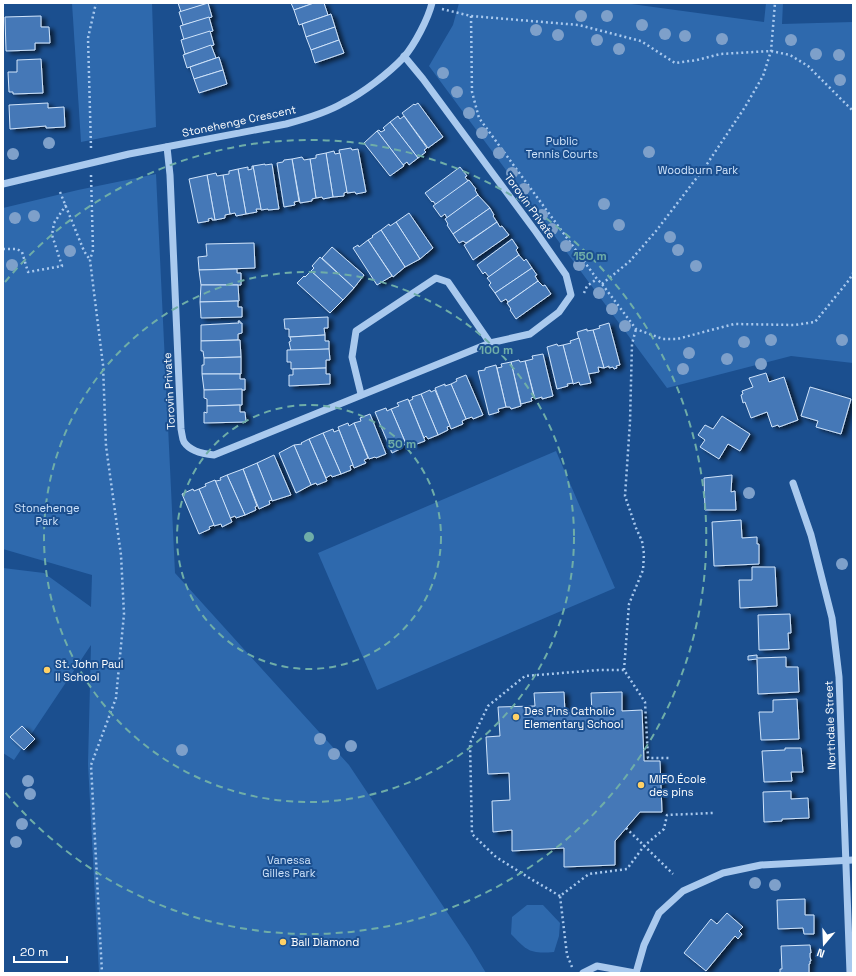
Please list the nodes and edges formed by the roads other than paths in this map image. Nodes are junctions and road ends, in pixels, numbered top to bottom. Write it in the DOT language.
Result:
graph roads {
  1 [pos="432,4"];
  2 [pos="404,56"];
  3 [pos="168,147"];
  4 [pos="3,184"];
  5 [pos="490,343"];
  6 [pos="361,394"];
  7 [pos="793,483"];
  8 [pos="849,860"];
  9 [pos="583,973"];
  10 [pos="635,973"];
  11 [pos="850,973"];
  1 -- 2 [label="street, Stonehenge Crescent"];
  2 -- 3 [label="street, Stonehenge Crescent"];
  2 -- 5 [label="street, Torovin Private"];
  3 -- 4 [label="street, Stonehenge Crescent"];
  3 -- 6 [label="street, Torovin Private"];
  5 -- 6 [label="street, Torovin Private"];
  5 -- 6 [label="street"];
  7 -- 8 [label="street, Northdale Street"];
  8 -- 10 [label="street"];
  8 -- 11 [label="street, Northdale Street"];
  9 -- 10 [label="street"];
}
